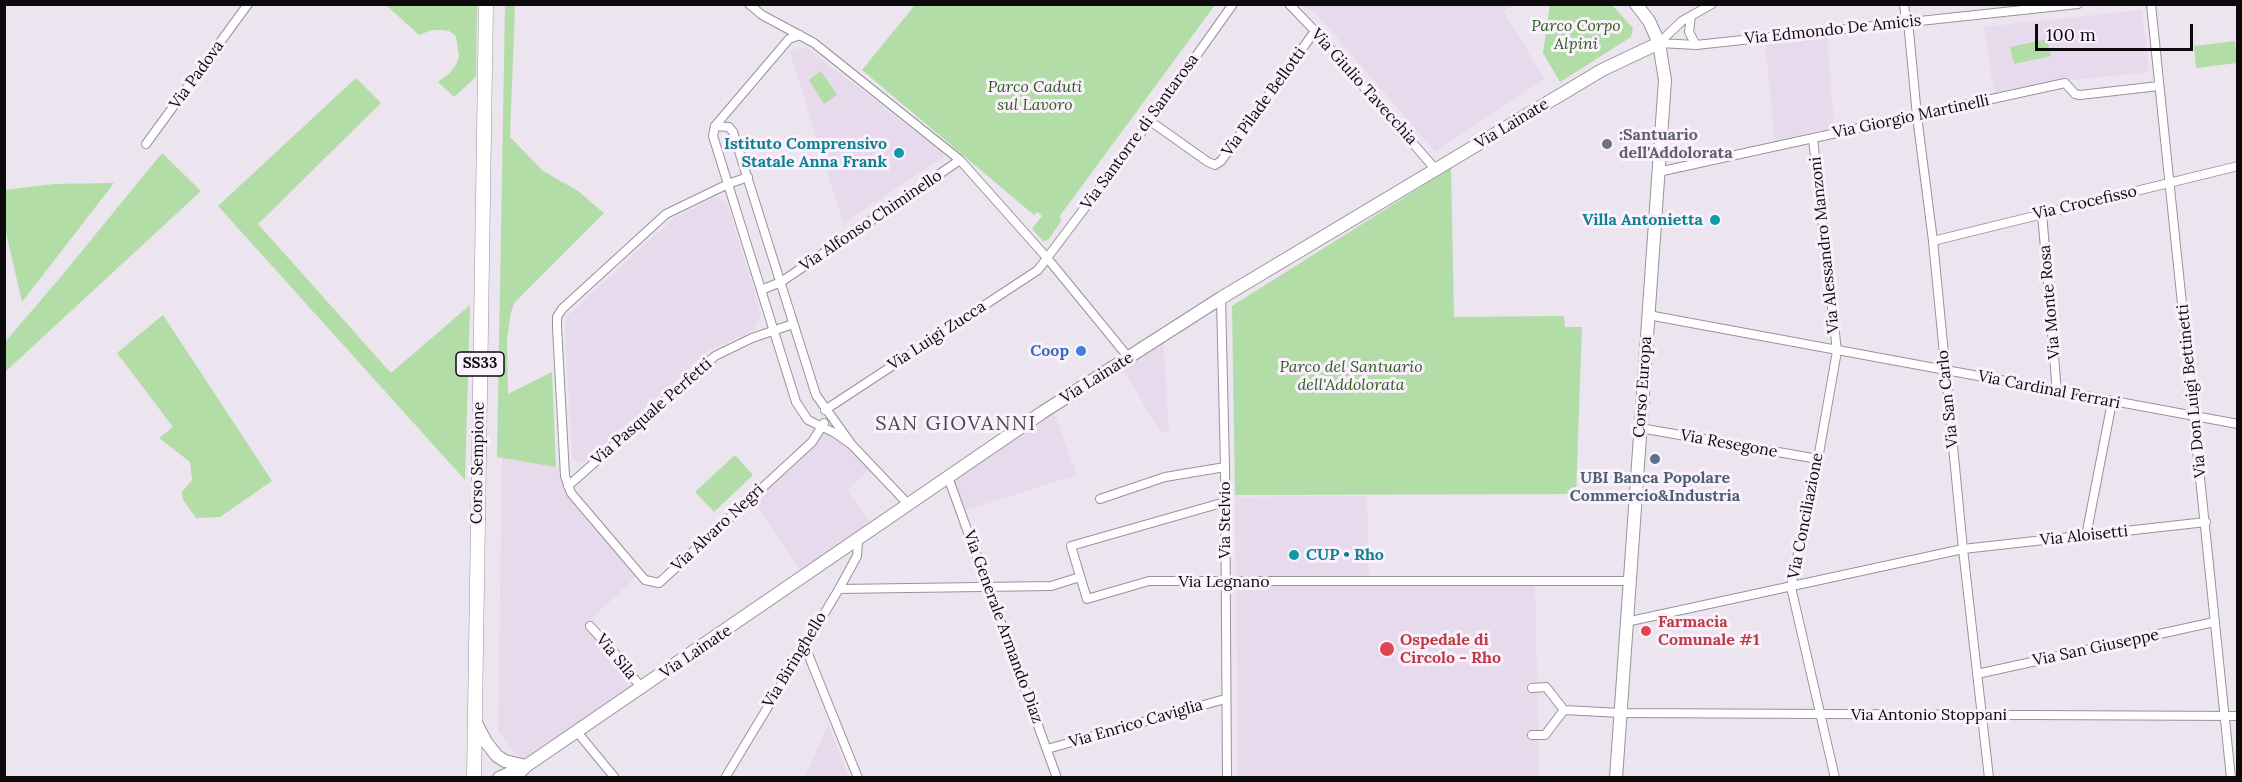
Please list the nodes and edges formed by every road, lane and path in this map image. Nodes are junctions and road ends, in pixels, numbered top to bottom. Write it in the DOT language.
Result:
graph roads {
  1 [pos="486,4"];
  2 [pos="749,4"];
  3 [pos="1233,4"];
  4 [pos="1288,4"];
  5 [pos="1636,4"];
  6 [pos="1712,4"];
  7 [pos="1904,4"];
  8 [pos="2079,4"];
  9 [pos="2151,4"];
  10 [pos="243,6"];
  11 [pos="1690,16"];
  12 [pos="1907,21"];
  13 [pos="1314,31"];
  14 [pos="801,35"];
  15 [pos="1659,43"];
  16 [pos="1696,45"];
  17 [pos="2159,86"];
  18 [pos="1917,116"];
  19 [pos="1150,121"];
  20 [pos="715,126"];
  21 [pos="1813,139"];
  22 [pos="146,144"];
  23 [pos="960,160"];
  24 [pos="2238,166"];
  25 [pos="1437,171"];
  26 [pos="1659,172"];
  27 [pos="748,177"];
  28 [pos="2169,183"];
  29 [pos="728,184"];
  30 [pos="2042,213"];
  31 [pos="1933,241"];
  32 [pos="1048,259"];
  33 [pos="781,282"];
  34 [pos="761,290"];
  35 [pos="1221,298"];
  36 [pos="1648,315"];
  37 [pos="793,324"];
  38 [pos="774,330"];
  39 [pos="1837,351"];
  40 [pos="1129,358"];
  41 [pos="1946,371"];
  42 [pos="2057,392"];
  43 [pos="2112,402"];
  44 [pos="825,410"];
  45 [pos="2195,418"];
  46 [pos="808,420"];
  47 [pos="2238,424"];
  48 [pos="821,426"];
  49 [pos="1640,428"];
  50 [pos="852,445"];
  51 [pos="1818,459"];
  52 [pos="1225,467"];
  53 [pos="948,477"];
  54 [pos="568,486"];
  55 [pos="1100,499"];
  56 [pos="1225,502"];
  57 [pos="908,504"];
  58 [pos="2206,522"];
  59 [pos="2086,536"];
  60 [pos="858,541"];
  61 [pos="1963,549"];
  62 [pos="1080,577"];
  63 [pos="1628,581"];
  64 [pos="1224,582"];
  65 [pos="987,587"];
  66 [pos="1791,587"];
  67 [pos="839,589"];
  68 [pos="1626,622"];
  69 [pos="2214,622"];
  70 [pos="590,626"];
  71 [pos="804,644"];
  72 [pos="1977,674"];
  73 [pos="1532,687"];
  74 [pos="642,689"];
  75 [pos="1225,699"];
  76 [pos="1564,710"];
  77 [pos="1621,713"];
  78 [pos="1820,715"];
  79 [pos="1983,716"];
  80 [pos="2224,716"];
  81 [pos="2238,716"];
  82 [pos="476,723"];
  83 [pos="578,732"];
  84 [pos="1532,735"];
  85 [pos="1047,749"];
  86 [pos="526,766"];
  87 [pos="474,777"];
  88 [pos="499,777"];
  89 [pos="514,777"];
  90 [pos="615,777"];
  91 [pos="725,777"];
  92 [pos="858,777"];
  93 [pos="1057,777"];
  94 [pos="1227,777"];
  95 [pos="1616,777"];
  96 [pos="1836,777"];
  97 [pos="1989,777"];
  98 [pos="2231,777"];
  1 -- 82 [label="main road, Corso Sempione / SS33"];
  2 -- 14 [label="street"];
  3 -- 19 [label="street, Via Santorre di Santarosa"];
  4 -- 13 [label="street, Via Giulio Tavecchia"];
  5 -- 15 [label="street, Corso Europa"];
  6 -- 11 [label="street"];
  7 -- 12 [label="street, Via San Carlo"];
  8 -- 12 [label="street, Via Edmondo De Amicis"];
  9 -- 17 [label="street, Via Don Luigi Bettinetti"];
  10 -- 22 [label="street, Via Padova"];
  11 -- 15 [label="street"];
  11 -- 16 [label="street"];
  12 -- 16 [label="street, Via Edmondo De Amicis"];
  12 -- 18 [label="street, Via San Carlo"];
  13 -- 19 [label="street, Via Pilade Bellotti"];
  13 -- 25 [label="street, Via Giulio Tavecchia"];
  14 -- 20 [label="street"];
  14 -- 23 [label="street"];
  15 -- 16 [label="street, Via Edmondo De Amicis"];
  15 -- 25 [label="street, Via Lainate"];
  15 -- 26 [label="street, Corso Europa"];
  17 -- 18 [label="street, Via Giorgio Martinelli"];
  17 -- 28 [label="street, Via Don Luigi Bettinetti"];
  18 -- 21 [label="street, Via Giorgio Martinelli"];
  18 -- 31 [label="street, Via San Carlo"];
  19 -- 32 [label="street, Via Santorre di Santarosa"];
  20 -- 27 [label="street"];
  20 -- 29 [label="street"];
  21 -- 26 [label="street, Via Giorgio Martinelli"];
  21 -- 39 [label="street, Via Alessandro Manzoni"];
  23 -- 32 [label="street"];
  23 -- 33 [label="street, Via Alfonso Chiminello"];
  24 -- 28 [label="street, Via Crocefisso"];
  25 -- 35 [label="street, Via Lainate"];
  26 -- 36 [label="street, Corso Europa"];
  27 -- 29 [label="street"];
  27 -- 33 [label="street"];
  28 -- 30 [label="street, Via Crocefisso"];
  28 -- 45 [label="street, Via Don Luigi Bettinetti"];
  29 -- 34 [label="street"];
  29 -- 54 [label="street"];
  30 -- 31 [label="street, Via Crocefisso"];
  30 -- 42 [label="street, Via Monte Rosa"];
  31 -- 41 [label="street, Via San Carlo"];
  32 -- 40 [label="street"];
  32 -- 44 [label="street, Via Luigi Zucca"];
  33 -- 34 [label="street, Via Alfonso Chiminello"];
  33 -- 37 [label="street"];
  34 -- 38 [label="street"];
  35 -- 40 [label="street, Via Lainate"];
  35 -- 52 [label="street, Via Stelvio"];
  36 -- 39 [label="street, Via Cardinal Ferrari"];
  36 -- 49 [label="street, Corso Europa"];
  37 -- 38 [label="street, Via Pasquale Perfetti"];
  37 -- 44 [label="street"];
  38 -- 46 [label="street"];
  38 -- 54 [label="street, Via Pasquale Perfetti"];
  39 -- 41 [label="street, Via Cardinal Ferrari"];
  39 -- 51 [label="street, Via Conciliazione"];
  40 -- 53 [label="street, Via Lainate"];
  41 -- 42 [label="street, Via Cardinal Ferrari"];
  41 -- 61 [label="street, Via San Carlo"];
  42 -- 43 [label="street, Via Cardinal Ferrari"];
  43 -- 45 [label="street, Via Cardinal Ferrari"];
  43 -- 59 [label="street"];
  44 -- 46 [label="street"];
  44 -- 48 [label="street"];
  44 -- 50 [label="street"];
  45 -- 47 [label="street, Via Cardinal Ferrari"];
  45 -- 58 [label="street, Via Don Luigi Bettinetti"];
  46 -- 48 [label="street"];
  48 -- 50 [label="street"];
  48 -- 54 [label="street, Via Alvaro Negri"];
  49 -- 51 [label="street, Via Resegone"];
  49 -- 63 [label="street, Corso Europa"];
  50 -- 57 [label="street"];
  51 -- 66 [label="street, Via Conciliazione"];
  52 -- 55 [label="street"];
  52 -- 56 [label="street, Via Stelvio"];
  53 -- 57 [label="street, Via Lainate"];
  53 -- 65 [label="street, Via Generale Armando Diaz"];
  56 -- 62 [label="street, Via Legnano"];
  56 -- 64 [label="street, Via Stelvio"];
  57 -- 60 [label="street, Via Lainate"];
  58 -- 59 [label="street, Via Aloisetti"];
  58 -- 69 [label="street, Via Don Luigi Bettinetti"];
  59 -- 61 [label="street, Via Aloisetti"];
  60 -- 67 [label="street, Via Biringhello"];
  60 -- 74 [label="street, Via Lainate"];
  61 -- 66 [label="street, Via Aloisetti"];
  61 -- 72 [label="street, Via San Carlo"];
  62 -- 64 [label="street, Via Legnano"];
  62 -- 65 [label="street"];
  63 -- 64 [label="street, Via Legnano"];
  63 -- 68 [label="street, Corso Europa"];
  64 -- 75 [label="street, Via Stelvio"];
  65 -- 67 [label="street"];
  65 -- 85 [label="street, Via Generale Armando Diaz"];
  66 -- 68 [label="street, Via Aloisetti"];
  66 -- 78 [label="street, Via Conciliazione"];
  67 -- 71 [label="street, Via Biringhello"];
  68 -- 77 [label="street, Corso Europa"];
  69 -- 72 [label="street, Via San Giuseppe"];
  69 -- 80 [label="street, Via Don Luigi Bettinetti"];
  70 -- 74 [label="street, Via Sila"];
  71 -- 91 [label="street, Via Biringhello"];
  71 -- 92 [label="street"];
  72 -- 79 [label="street, Via San Carlo"];
  73 -- 76 [label="street"];
  74 -- 83 [label="street, Via Lainate"];
  75 -- 85 [label="street, Via Enrico Caviglia"];
  75 -- 94 [label="street, Via Stelvio"];
  76 -- 77 [label="street, Via Antonio Stoppani"];
  76 -- 84 [label="street"];
  77 -- 78 [label="street, Via Antonio Stoppani"];
  77 -- 95 [label="street, Corso Europa"];
  78 -- 79 [label="street, Via Antonio Stoppani"];
  78 -- 96 [label="street, Via Conciliazione"];
  79 -- 80 [label="street, Via Antonio Stoppani"];
  79 -- 97 [label="street, Via San Carlo"];
  80 -- 81 [label="street, Via Antonio Stoppani"];
  80 -- 98 [label="street, Via Don Luigi Bettinetti"];
  82 -- 86 [label="street"];
  82 -- 87 [label="main road, Corso Sempione / SS33"];
  83 -- 86 [label="street, Via Lainate"];
  83 -- 90 [label="street"];
  85 -- 93 [label="street, Via Generale Armando Diaz"];
  86 -- 88 [label="street, Via Lainate"];
  86 -- 89 [label="street, Via Lainate"];
}
